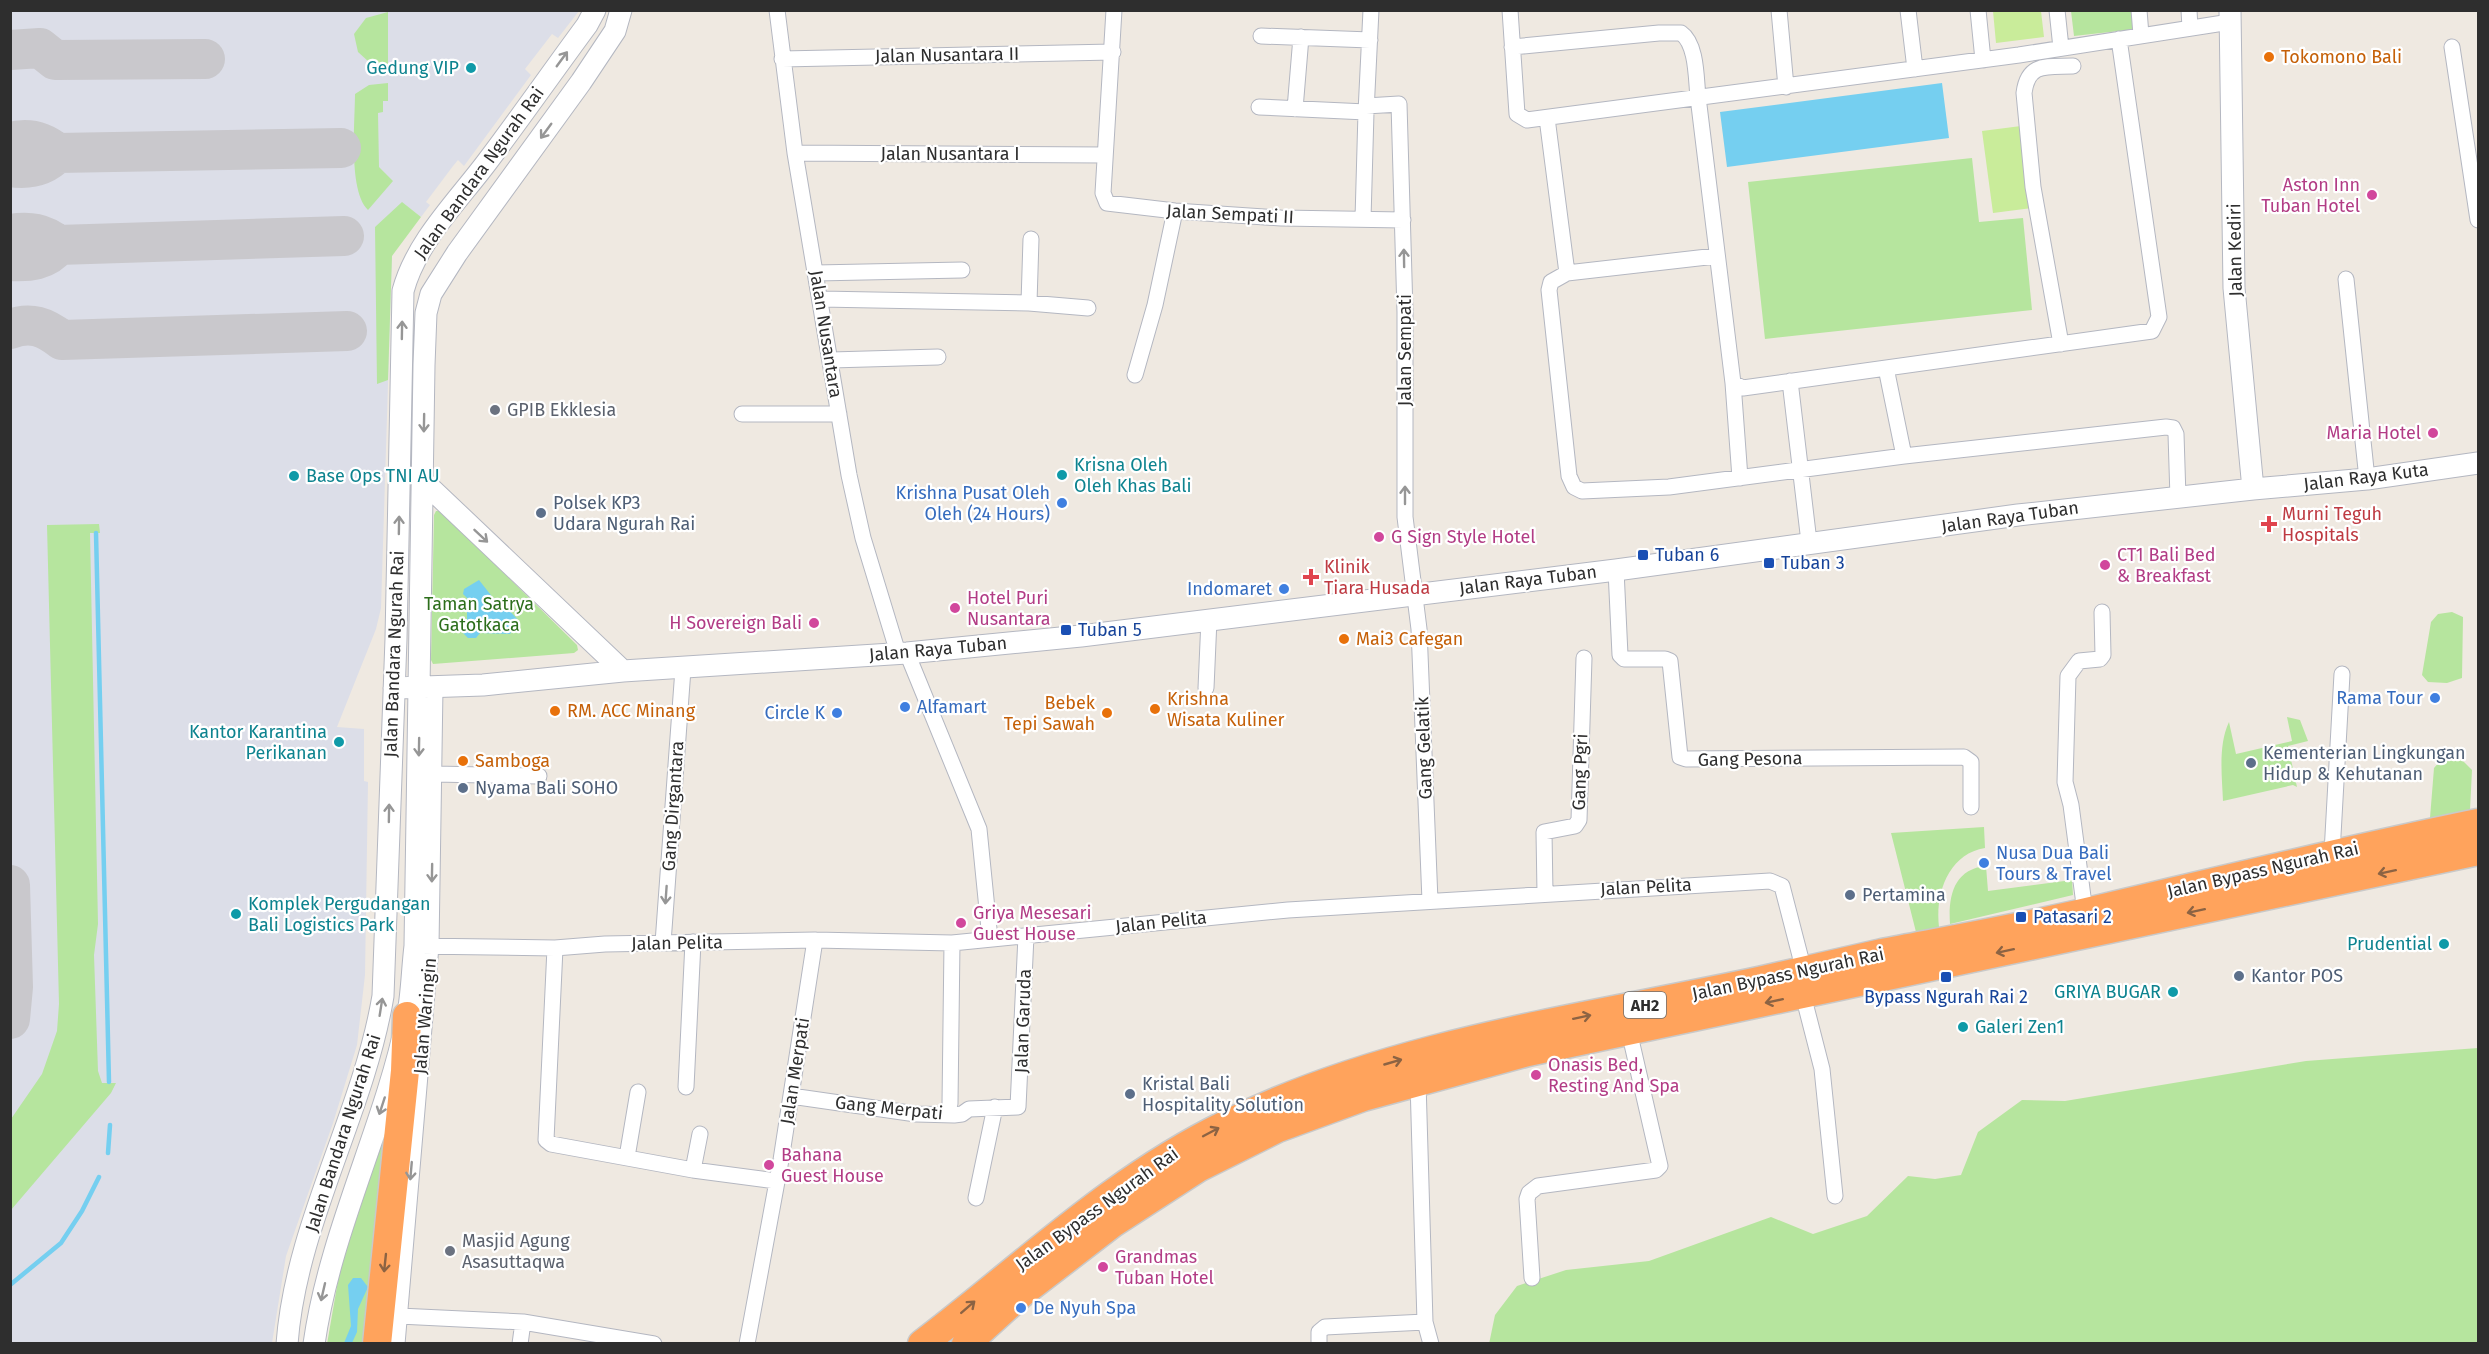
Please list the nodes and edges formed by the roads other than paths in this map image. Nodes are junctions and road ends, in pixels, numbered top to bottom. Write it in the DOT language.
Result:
graph roads {
  1 [pos="595,10"];
  2 [pos="621,10"];
  3 [pos="777,10"];
  4 [pos="1114,10"];
  5 [pos="1371,10"];
  6 [pos="1510,10"];
  7 [pos="1779,10"];
  8 [pos="1908,10"];
  9 [pos="1978,10"];
  10 [pos="2057,10"];
  11 [pos="2139,10"];
  12 [pos="2189,10"];
  13 [pos="2230,16"];
  14 [pos="2190,28"];
  15 [pos="2141,35"];
  16 [pos="1261,36"];
  17 [pos="1301,37"];
  18 [pos="2119,39"];
  19 [pos="1370,40"];
  20 [pos="1512,47"];
  21 [pos="2452,47"];
  22 [pos="2061,48"];
  23 [pos="1113,52"];
  24 [pos="782,58"];
  25 [pos="1983,60"];
  26 [pos="2073,66"];
  27 [pos="1915,69"];
  28 [pos="1786,87"];
  29 [pos="1698,98"];
  30 [pos="1259,107"];
  31 [pos="1295,109"];
  32 [pos="1366,109"];
  33 [pos="1547,118"];
  34 [pos="2472,146"];
  35 [pos="795,153"];
  36 [pos="1105,155"];
  37 [pos="465,192"];
  38 [pos="489,210"];
  39 [pos="1175,212"];
  40 [pos="1362,219"];
  41 [pos="1403,220"];
  42 [pos="2478,220"];
  43 [pos="1031,239"];
  44 [pos="1716,256"];
  45 [pos="962,270"];
  46 [pos="816,273"];
  47 [pos="1567,273"];
  48 [pos="2346,279"];
  49 [pos="821,299"];
  50 [pos="1029,303"];
  51 [pos="1088,308"];
  52 [pos="2061,344"];
  53 [pos="938,357"];
  54 [pos="831,360"];
  55 [pos="1886,368"];
  56 [pos="1135,375"];
  57 [pos="1790,381"];
  58 [pos="1733,382"];
  59 [pos="742,414"];
  60 [pos="839,414"];
  61 [pos="1904,456"];
  62 [pos="2478,463"];
  63 [pos="1801,470"];
  64 [pos="1740,478"];
  65 [pos="2367,480"];
  66 [pos="423,481"];
  67 [pos="2253,489"];
  68 [pos="2178,498"];
  69 [pos="1809,542"];
  70 [pos="1616,570"];
  71 [pos="1415,595"];
  72 [pos="2102,612"];
  73 [pos="1209,619"];
  74 [pos="902,653"];
  75 [pos="1584,658"];
  76 [pos="683,669"];
  77 [pos="623,671"];
  78 [pos="2342,674"];
  79 [pos="394,688"];
  80 [pos="428,688"];
  81 [pos="1206,688"];
  82 [pos="434,774"];
  83 [pos="539,776"];
  84 [pos="1971,807"];
  85 [pos="2478,822"];
  86 [pos="2439,831"];
  87 [pos="2478,851"];
  88 [pos="2332,853"];
  89 [pos="2444,860"];
  90 [pos="1545,893"];
  91 [pos="1430,901"];
  92 [pos="2085,912"];
  93 [pos="1026,936"];
  94 [pos="990,939"];
  95 [pos="815,940"];
  96 [pos="693,942"];
  97 [pos="952,943"];
  98 [pos="663,944"];
  99 [pos="423,946"];
  100 [pos="555,948"];
  101 [pos="1804,983"];
  102 [pos="408,1016"];
  103 [pos="1629,1031"];
  104 [pos="413,1072"];
  105 [pos="1418,1082"];
  106 [pos="686,1087"];
  107 [pos="638,1092"];
  108 [pos="791,1096"];
  109 [pos="950,1104"];
  110 [pos="1019,1106"];
  111 [pos="994,1107"];
  112 [pos="700,1134"];
  113 [pos="627,1157"];
  114 [pos="693,1170"];
  115 [pos="776,1181"];
  116 [pos="1835,1196"];
  117 [pos="976,1198"];
  118 [pos="1532,1278"];
  119 [pos="399,1316"];
  120 [pos="523,1322"];
  121 [pos="1425,1322"];
  122 [pos="980,1339"];
  123 [pos="287,1344"];
  124 [pos="314,1344"];
  125 [pos="377,1344"];
  126 [pos="397,1344"];
  127 [pos="520,1344"];
  128 [pos="654,1344"];
  129 [pos="747,1344"];
  130 [pos="922,1344"];
  131 [pos="1319,1344"];
  132 [pos="1431,1344"];
  37 -- 1 [label="main road, Jalan Bandara Ngurah Rai, one-way"];
  2 -- 38 [label="main road, Jalan Bandara Ngurah Rai, one-way"];
  3 -- 24 [label="street, Jalan Nusantara"];
  4 -- 23 [label="street"];
  5 -- 19 [label="street"];
  6 -- 20 [label="street"];
  7 -- 28 [label="street"];
  8 -- 27 [label="street"];
  9 -- 25 [label="street"];
  10 -- 22 [label="street"];
  11 -- 15 [label="street"];
  12 -- 14 [label="street"];
  13 -- 14 [label="street"];
  13 -- 67 [label="main road, Jalan Kediri"];
  14 -- 15 [label="street"];
  15 -- 18 [label="street"];
  16 -- 17 [label="street"];
  17 -- 19 [label="street"];
  17 -- 31 [label="street"];
  18 -- 22 [label="street"];
  18 -- 52 [label="street"];
  19 -- 32 [label="street"];
  20 -- 29 [label="street"];
  20 -- 33 [label="street"];
  21 -- 34 [label="street"];
  22 -- 25 [label="street"];
  23 -- 24 [label="street, Jalan Nusantara II"];
  23 -- 36 [label="street"];
  24 -- 35 [label="street, Jalan Nusantara"];
  25 -- 27 [label="street"];
  26 -- 52 [label="street"];
  27 -- 28 [label="street"];
  28 -- 29 [label="street"];
  29 -- 33 [label="street"];
  29 -- 44 [label="street"];
  30 -- 31 [label="street"];
  31 -- 32 [label="street"];
  32 -- 40 [label="street"];
  32 -- 41 [label="street, Jalan Sempati"];
  33 -- 47 [label="street"];
  34 -- 42 [label="street"];
  35 -- 36 [label="street, Jalan Nusantara I"];
  35 -- 46 [label="street, Jalan Nusantara"];
  36 -- 39 [label="street, Jalan Sempati II"];
  37 -- 38 [label="main road"];
  79 -- 37 [label="main road, Jalan Bandara Ngurah Rai, one-way"];
  38 -- 66 [label="main road, Jalan Bandara Ngurah Rai, one-way"];
  39 -- 40 [label="street, Jalan Sempati II"];
  39 -- 56 [label="street"];
  40 -- 41 [label="street, Jalan Sempati II"];
  71 -- 41 [label="street, Jalan Sempati, one-way"];
  43 -- 50 [label="street"];
  44 -- 47 [label="street"];
  44 -- 58 [label="street"];
  45 -- 46 [label="street"];
  46 -- 49 [label="street, Jalan Nusantara"];
  47 -- 64 [label="street"];
  48 -- 65 [label="street"];
  49 -- 50 [label="street"];
  49 -- 54 [label="street, Jalan Nusantara"];
  50 -- 51 [label="street"];
  52 -- 55 [label="street"];
  53 -- 54 [label="street"];
  54 -- 60 [label="street, Jalan Nusantara"];
  55 -- 57 [label="street"];
  55 -- 61 [label="street"];
  57 -- 58 [label="street"];
  57 -- 63 [label="street"];
  58 -- 64 [label="street"];
  59 -- 60 [label="street"];
  60 -- 74 [label="street, Jalan Nusantara"];
  61 -- 63 [label="street"];
  61 -- 68 [label="street"];
  62 -- 65 [label="main road, Jalan Raya Kuta"];
  63 -- 64 [label="street"];
  63 -- 69 [label="street"];
  65 -- 67 [label="main road, Jalan Raya Kuta"];
  66 -- 77 [label="main road, one-way"];
  66 -- 80 [label="main road, Jalan Bandara Ngurah Rai"];
  67 -- 68 [label="main road, Jalan Raya Tuban"];
  68 -- 69 [label="main road, Jalan Raya Tuban"];
  69 -- 70 [label="main road, Jalan Raya Tuban"];
  70 -- 71 [label="main road, Jalan Raya Tuban"];
  70 -- 84 [label="street, Gang Pesona"];
  71 -- 73 [label="main road, Jalan Raya Tuban"];
  71 -- 91 [label="street, Gang Gelatik"];
  72 -- 92 [label="street"];
  73 -- 74 [label="main road, Jalan Raya Tuban"];
  73 -- 81 [label="street"];
  74 -- 76 [label="main road, Jalan Raya Tuban"];
  74 -- 94 [label="street, Jalan Nusantara"];
  75 -- 90 [label="street, Gang Pgri"];
  76 -- 77 [label="main road, Jalan Raya Tuban"];
  76 -- 98 [label="street, Gang Dirgantara, one-way"];
  77 -- 80 [label="main road, Jalan Raya Tuban"];
  78 -- 88 [label="street"];
  79 -- 80 [label="main road, Jalan Raya Tuban"];
  123 -- 79 [label="main road, Jalan Bandara Ngurah Rai, one-way"];
  80 -- 82 [label="street, Jalan Waringin"];
  80 -- 99 [label="main road, Jalan Bandara Ngurah Rai, one-way"];
  82 -- 83 [label="street"];
  82 -- 99 [label="street, Jalan Waringin, one-way"];
  85 -- 86 [label="highway, Jalan Bypass Ngurah Rai / AH2"];
  86 -- 88 [label="highway, Jalan Bypass Ngurah Rai / AH2"];
  86 -- 89 [label="highway"];
  87 -- 89 [label="highway, Jalan Bypass Ngurah Rai / AH2"];
  88 -- 92 [label="highway, Jalan Bypass Ngurah Rai / AH2"];
  89 -- 101 [label="highway, Jalan Bypass Ngurah Rai / AH2, one-way"];
  90 -- 91 [label="street, Jalan Pelita"];
  90 -- 101 [label="street, Jalan Pelita"];
  91 -- 93 [label="street, Jalan Pelita"];
  92 -- 101 [label="highway, Jalan Bypass Ngurah Rai / AH2"];
  93 -- 94 [label="street, Jalan Pelita"];
  93 -- 110 [label="street, Jalan Garuda"];
  94 -- 97 [label="street, Jalan Pelita"];
  95 -- 96 [label="street, Jalan Pelita"];
  95 -- 97 [label="street, Jalan Pelita"];
  95 -- 108 [label="street, Jalan Merpati"];
  96 -- 98 [label="street, Jalan Pelita"];
  96 -- 106 [label="street"];
  97 -- 109 [label="street"];
  98 -- 100 [label="street, Jalan Pelita"];
  99 -- 100 [label="street, Jalan Pelita"];
  99 -- 102 [label="main road, Jalan Bandara Ngurah Rai"];
  99 -- 104 [label="street, Jalan Waringin"];
  100 -- 113 [label="street"];
  101 -- 103 [label="highway, Jalan Bypass Ngurah Rai / AH2, one-way"];
  101 -- 116 [label="street"];
  130 -- 101 [label="highway, Jalan Bypass Ngurah Rai / AH2, one-way"];
  102 -- 104 [label="highway"];
  102 -- 124 [label="main road, Jalan Bandara Ngurah Rai, one-way"];
  103 -- 105 [label="highway, Jalan Bypass Ngurah Rai / AH2"];
  103 -- 118 [label="street"];
  104 -- 119 [label="street, Jalan Waringin, one-way"];
  104 -- 125 [label="highway, one-way"];
  105 -- 121 [label="street"];
  105 -- 122 [label="highway, Jalan Bypass Ngurah Rai / AH2"];
  107 -- 113 [label="street"];
  108 -- 111 [label="street, Gang Merpati"];
  108 -- 115 [label="street, Jalan Merpati"];
  110 -- 111 [label="street, Gang Merpati"];
  111 -- 117 [label="street"];
  112 -- 114 [label="street"];
  113 -- 114 [label="street"];
  114 -- 115 [label="street"];
  115 -- 129 [label="street, Jalan Merpati"];
  119 -- 120 [label="street"];
  119 -- 126 [label="street, Jalan Waringin"];
  120 -- 127 [label="street"];
  120 -- 128 [label="street"];
  121 -- 131 [label="street"];
  121 -- 132 [label="street"];
}
